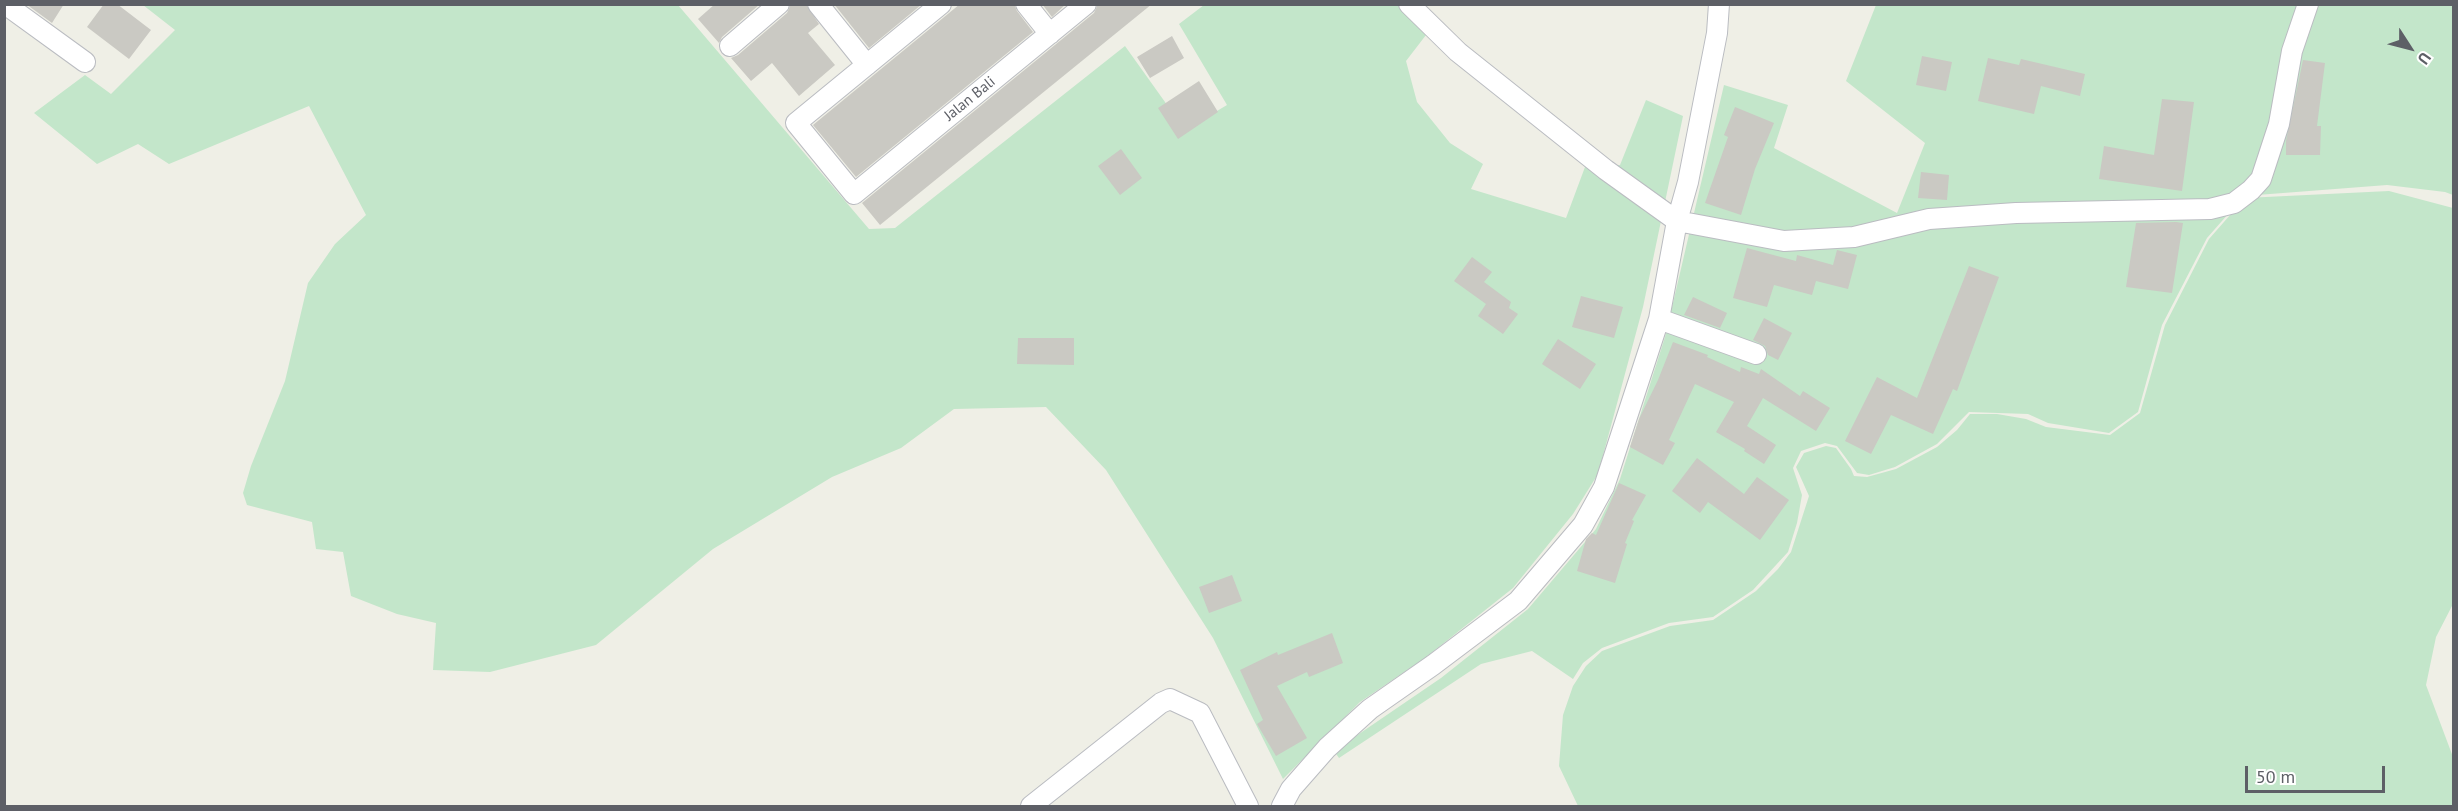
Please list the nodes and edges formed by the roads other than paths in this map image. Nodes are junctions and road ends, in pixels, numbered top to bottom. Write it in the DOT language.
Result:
graph roads {
  1 [pos="5,4"];
  2 [pos="779,4"];
  3 [pos="818,4"];
  4 [pos="1026,4"];
  5 [pos="1086,4"];
  6 [pos="1409,4"];
  7 [pos="1719,4"];
  8 [pos="2308,4"];
  9 [pos="932,7"];
  10 [pos="1050,34"];
  11 [pos="730,46"];
  12 [pos="85,62"];
  13 [pos="867,65"];
  14 [pos="1677,221"];
  15 [pos="1659,319"];
  16 [pos="1756,354"];
  17 [pos="1032,807"];
  18 [pos="1248,807"];
  19 [pos="1282,807"];
  1 -- 12 [label="street"];
  2 -- 11 [label="street"];
  3 -- 13 [label="street"];
  4 -- 10 [label="street"];
  5 -- 10 [label="street, Jalan Bali"];
  6 -- 14 [label="street"];
  7 -- 14 [label="street"];
  8 -- 14 [label="street"];
  9 -- 13 [label="street"];
  10 -- 13 [label="street, Jalan Bali"];
  14 -- 15 [label="street"];
  15 -- 16 [label="street"];
  15 -- 19 [label="street"];
  17 -- 18 [label="street"];
}
